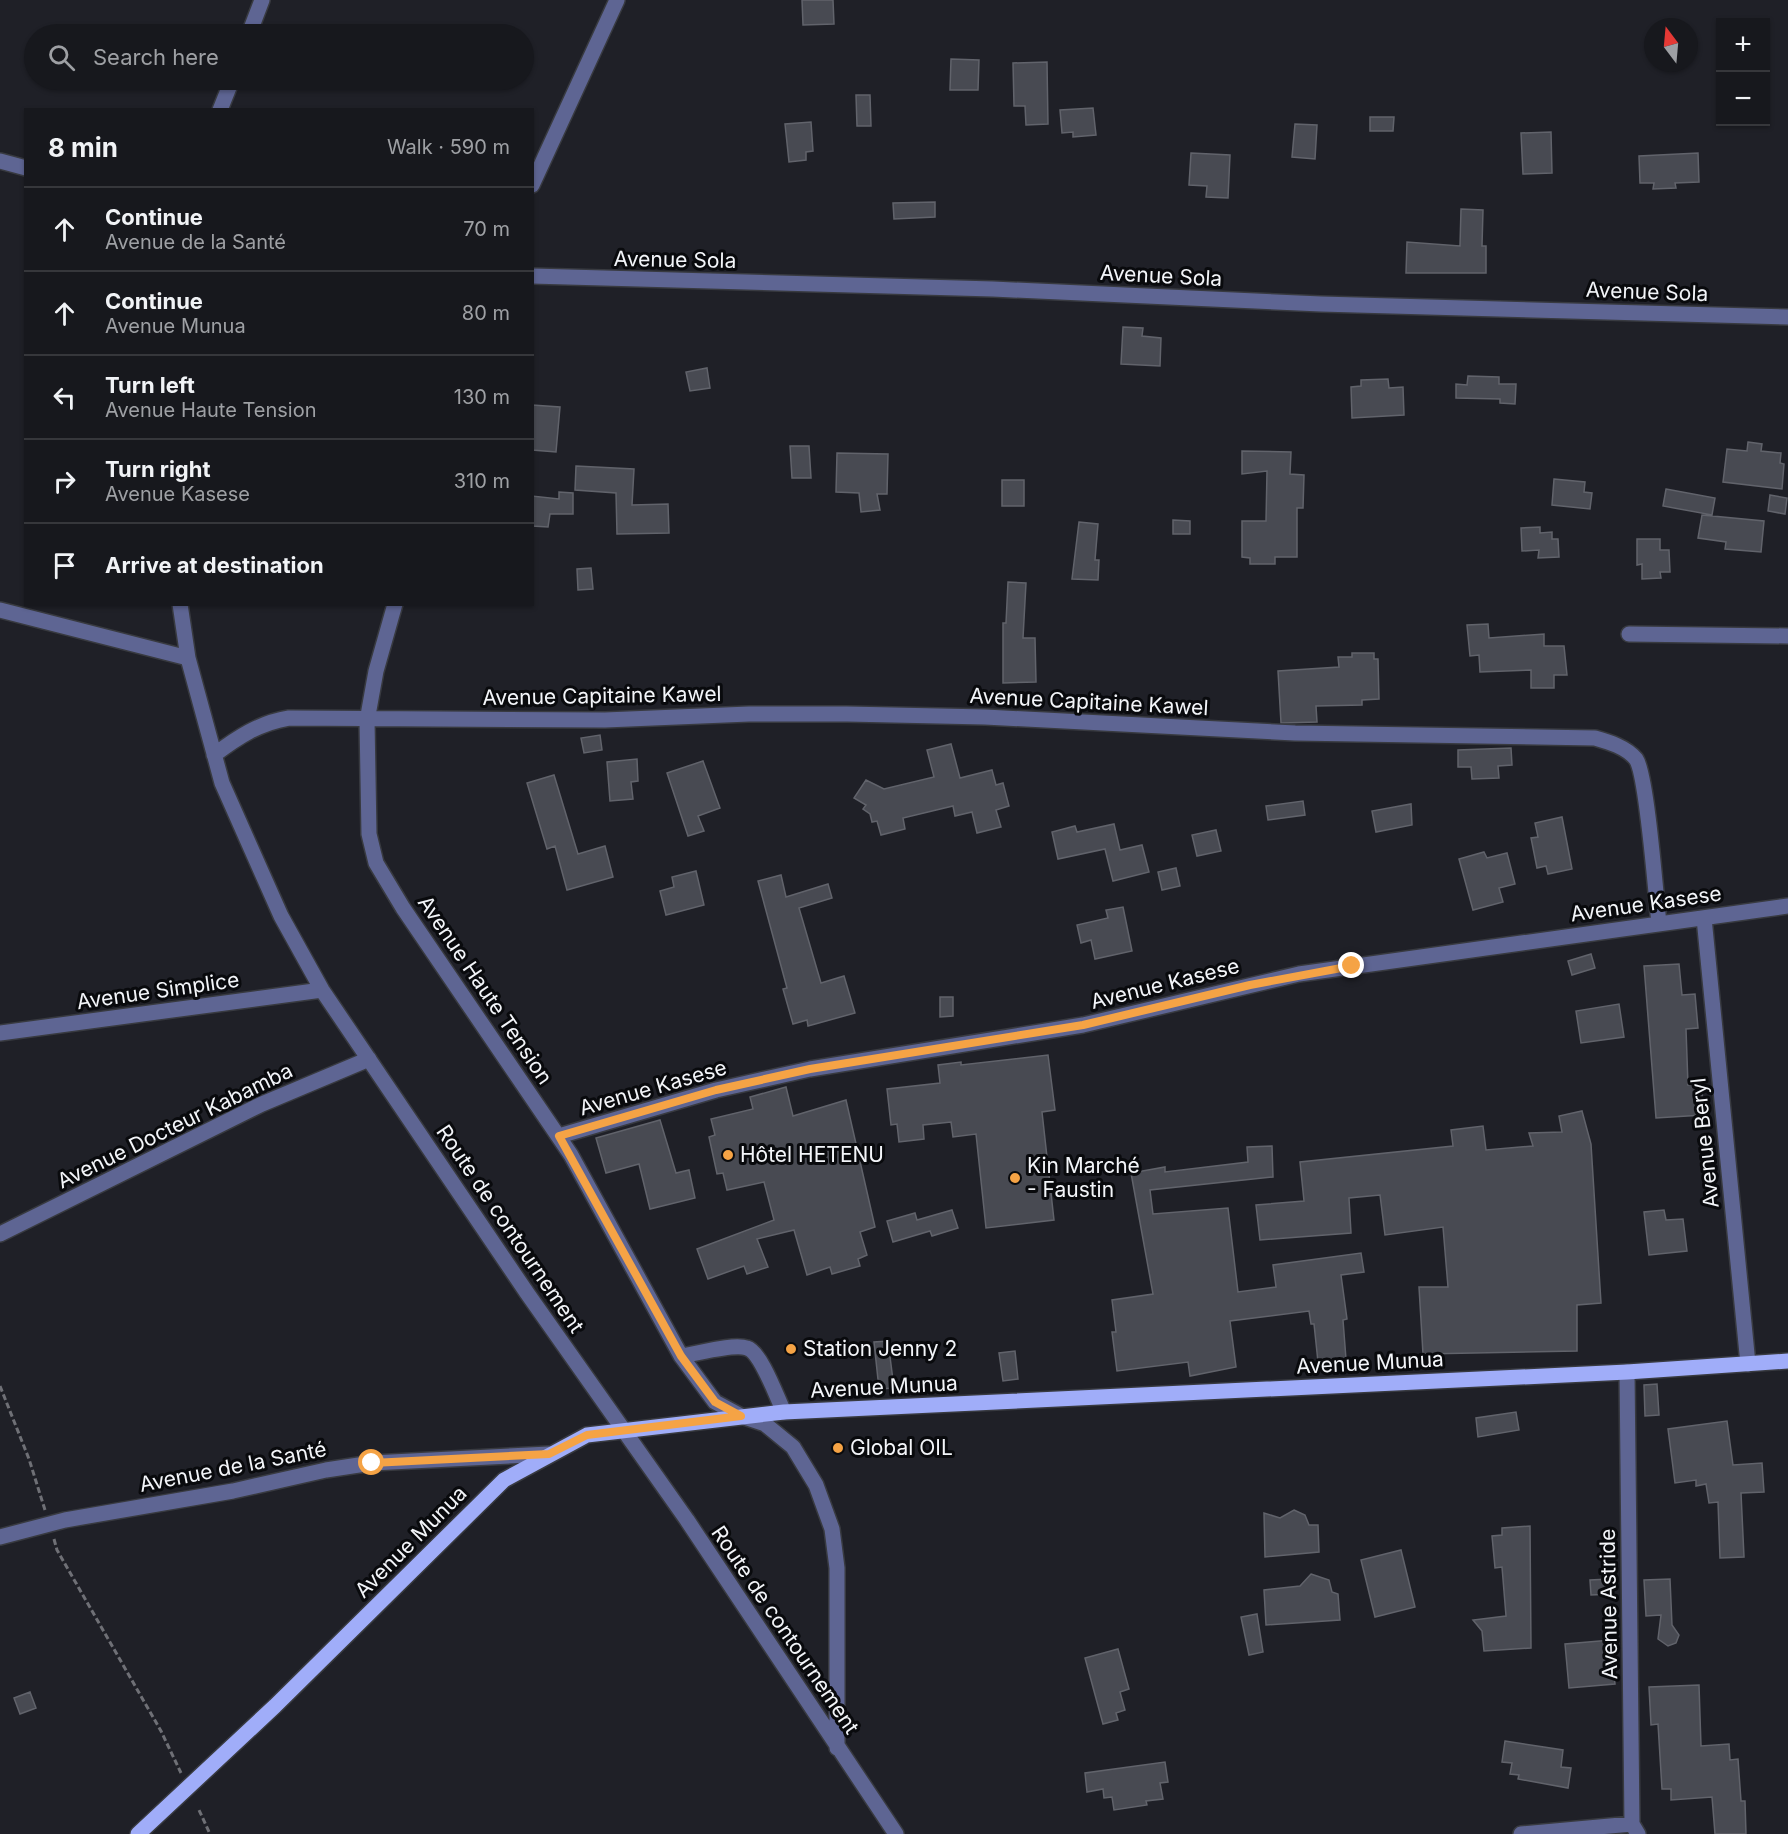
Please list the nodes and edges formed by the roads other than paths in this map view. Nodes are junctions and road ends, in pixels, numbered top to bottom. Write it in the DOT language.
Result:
graph roads {
  1 [pos="262,0"];
  2 [pos="617,0"];
  3 [pos="253,24"];
  4 [pos="228,90"];
  5 [pos="221,108"];
  6 [pos="0,161"];
  7 [pos="24,167"];
  8 [pos="534,181"];
  9 [pos="534,276"];
  10 [pos="1788,317"];
  11 [pos="180,606"];
  12 [pos="394,606"];
  13 [pos="0,610"];
  14 [pos="1629,634"];
  15 [pos="1788,636"];
  16 [pos="188,658"];
  17 [pos="367,721"];
  18 [pos="214,755"];
  19 [pos="1788,906"];
  20 [pos="1704,918"];
  21 [pos="1659,924"];
  22 [pos="322,990"];
  23 [pos="0,1033"];
  24 [pos="369,1059"];
  25 [pos="559,1136"];
  26 [pos="0,1234"];
  27 [pos="681,1356"];
  28 [pos="1788,1361"];
  29 [pos="1748,1364"];
  30 [pos="1627,1372"];
  31 [pos="784,1413"];
  32 [pos="741,1416"];
  33 [pos="622,1429"];
  34 [pos="549,1454"];
  35 [pos="0,1537"];
  36 [pos="837,1748"];
  37 [pos="1635,1829"];
  38 [pos="138,1834"];
  39 [pos="896,1834"];
  40 [pos="1521,1834"];
  1 -- 3 [label="street"];
  2 -- 8 [label="street"];
  4 -- 5 [label="street"];
  6 -- 7 [label="street"];
  9 -- 10 [label="street, Avenue Sola"];
  11 -- 16 [label="street, Route de contournement"];
  12 -- 17 [label="street, Avenue Haute Tension"];
  13 -- 16 [label="street"];
  14 -- 15 [label="street"];
  16 -- 18 [label="street, Route de contournement"];
  17 -- 18 [label="street, Avenue Capitaine Kawel"];
  17 -- 21 [label="street, Avenue Capitaine Kawel"];
  17 -- 25 [label="street, Avenue Haute Tension"];
  18 -- 22 [label="street, Route de contournement"];
  19 -- 20 [label="street, Avenue Kasese"];
  20 -- 21 [label="street, Avenue Kasese"];
  20 -- 29 [label="street, Avenue Beryl"];
  21 -- 25 [label="street, Avenue Kasese"];
  22 -- 23 [label="street, Avenue Simplice"];
  22 -- 24 [label="street, Route de contournement"];
  24 -- 26 [label="street, Avenue Docteur Kabamba"];
  24 -- 33 [label="street, Route de contournement"];
  25 -- 27 [label="street, Avenue Haute Tension"];
  27 -- 31 [label="street"];
  27 -- 32 [label="street, Avenue Haute Tension"];
  28 -- 29 [label="main road, Avenue Munua"];
  29 -- 30 [label="main road, Avenue Munua"];
  30 -- 31 [label="main road, Avenue Munua"];
  30 -- 37 [label="street, Avenue Astride"];
  31 -- 32 [label="main road, Avenue Munua"];
  32 -- 33 [label="main road, Avenue Munua"];
  32 -- 36 [label="street, Avenue Haute Tension"];
  33 -- 34 [label="main road, Avenue Munua"];
  33 -- 36 [label="street, Route de contournement"];
  34 -- 35 [label="street, Avenue de la Santé"];
  34 -- 38 [label="main road, Avenue Munua"];
  36 -- 39 [label="street, Route de contournement"];
  37 -- 40 [label="street"];
}
